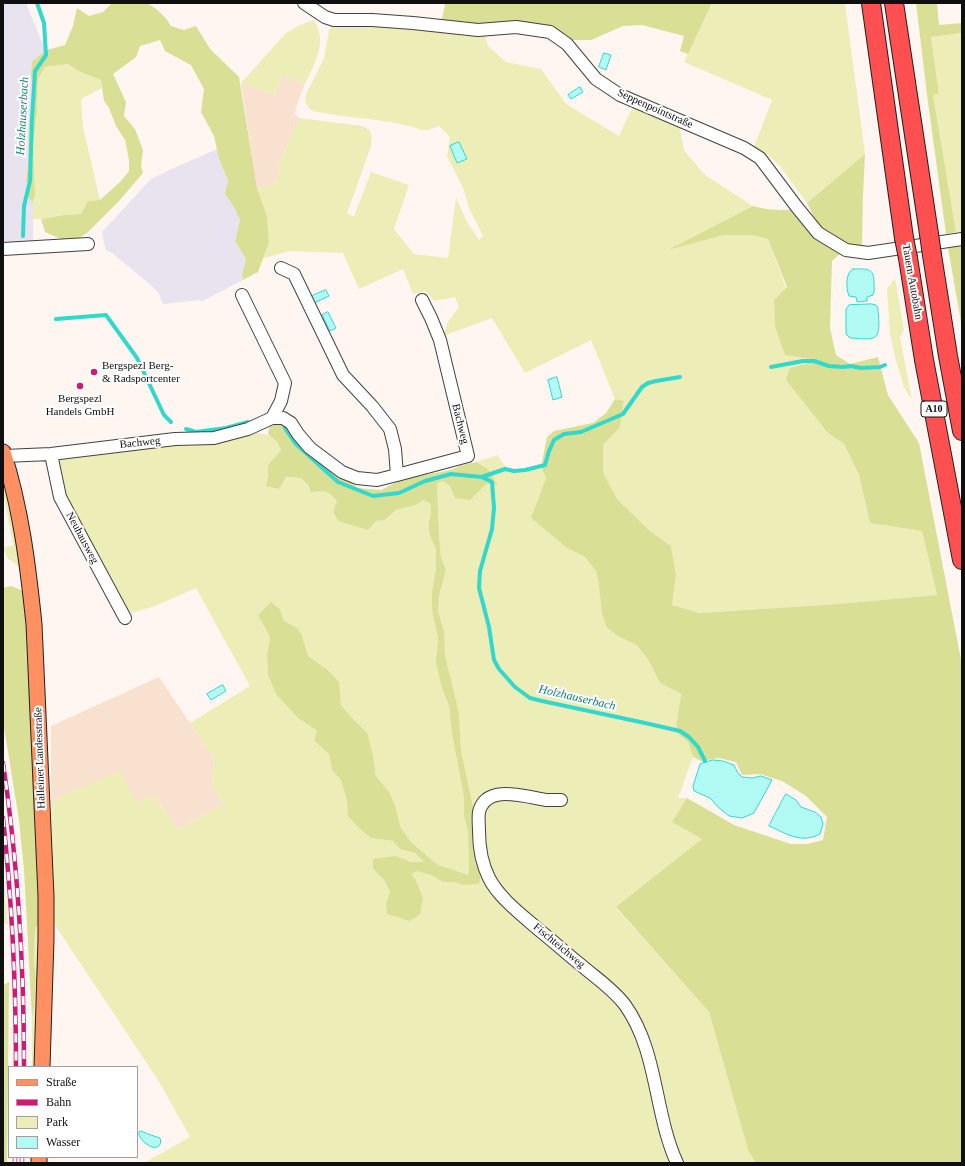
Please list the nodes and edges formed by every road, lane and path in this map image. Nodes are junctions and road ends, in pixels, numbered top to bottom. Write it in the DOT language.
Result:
graph roads {
  1 [pos="304,3"];
  2 [pos="871,3"];
  3 [pos="894,3"];
  4 [pos="962,239"];
  5 [pos="88,244"];
  6 [pos="3,249"];
  7 [pos="281,268"];
  8 [pos="242,295"];
  9 [pos="422,300"];
  10 [pos="272,418"];
  11 [pos="962,431"];
  12 [pos="4,454"];
  13 [pos="51,454"];
  14 [pos="397,476"];
  15 [pos="962,560"];
  16 [pos="125,618"];
  17 [pos="561,800"];
  18 [pos="42,1066"];
  19 [pos="677,1163"];
  1 -- 4 [label="street, Seppenpointstraße"];
  2 -- 15 [label="highway, Tauern Autobahn / A10, bridge"];
  3 -- 11 [label="highway, A10, bridge"];
  5 -- 6 [label="street"];
  7 -- 14 [label="street"];
  8 -- 10 [label="street"];
  9 -- 14 [label="street, Bachweg"];
  10 -- 13 [label="street, Bachweg"];
  10 -- 14 [label="street, Bachweg"];
  12 -- 13 [label="street, Bachweg"];
  12 -- 18 [label="main road, Halleiner Landesstraße"];
  13 -- 16 [label="street, Neuhausweg"];
  17 -- 19 [label="street, Fischteichweg"];
}
